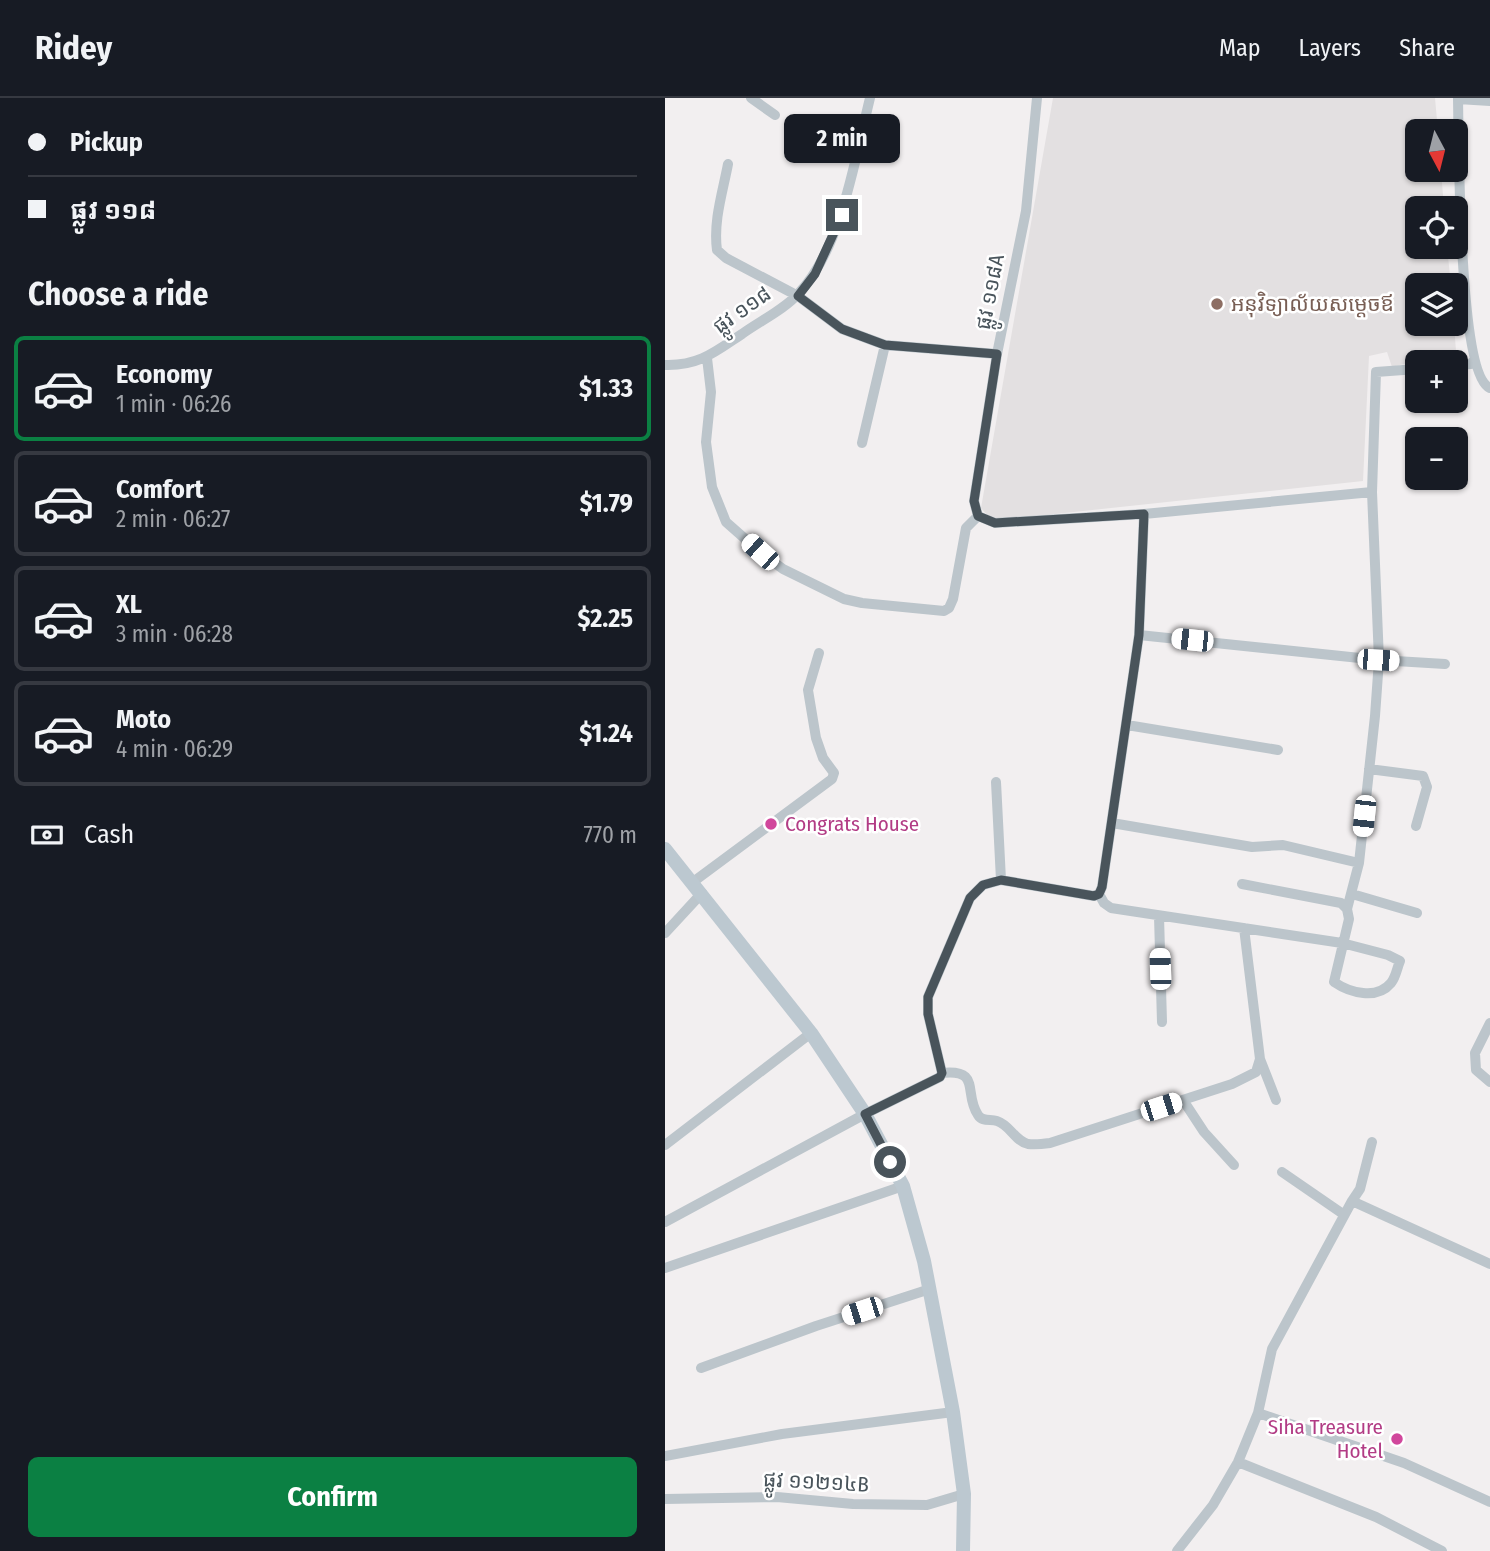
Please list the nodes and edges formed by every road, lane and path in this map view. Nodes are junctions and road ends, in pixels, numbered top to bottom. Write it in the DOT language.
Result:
graph roads {
  1 [pos="751,98"];
  2 [pos="870,98"];
  3 [pos="1037,98"];
  4 [pos="1458,98"];
  5 [pos="1490,101"];
  6 [pos="775,115"];
  7 [pos="728,163"];
  8 [pos="798,296"];
  9 [pos="885,345"];
  10 [pos="997,354"];
  11 [pos="707,358"];
  12 [pos="1474,360"];
  13 [pos="1468,364"];
  14 [pos="665,365"];
  15 [pos="1405,370"];
  16 [pos="1490,388"];
  17 [pos="862,443"];
  18 [pos="1373,492"];
  19 [pos="1144,514"];
  20 [pos="978,516"];
  21 [pos="1139,635"];
  22 [pos="819,653"];
  23 [pos="1378,660"];
  24 [pos="1445,664"];
  25 [pos="1126,725"];
  26 [pos="1278,750"];
  27 [pos="1369,769"];
  28 [pos="996,782"];
  29 [pos="1112,823"];
  30 [pos="1416,825"];
  31 [pos="665,849"];
  32 [pos="1359,863"];
  33 [pos="1001,880"];
  34 [pos="1243,884"];
  35 [pos="697,887"];
  36 [pos="1099,894"];
  37 [pos="1352,894"];
  38 [pos="1347,909"];
  39 [pos="1417,913"];
  40 [pos="1159,916"];
  41 [pos="1244,928"];
  42 [pos="665,933"];
  43 [pos="1342,943"];
  44 [pos="1162,1022"];
  45 [pos="1490,1023"];
  46 [pos="811,1033"];
  47 [pos="1260,1059"];
  48 [pos="942,1073"];
  49 [pos="1490,1083"];
  50 [pos="1183,1100"];
  51 [pos="1276,1100"];
  52 [pos="865,1114"];
  53 [pos="1372,1142"];
  54 [pos="665,1145"];
  55 [pos="1234,1165"];
  56 [pos="1282,1172"];
  57 [pos="903,1186"];
  58 [pos="1352,1201"];
  59 [pos="1343,1214"];
  60 [pos="665,1222"];
  61 [pos="1490,1264"];
  62 [pos="665,1268"];
  63 [pos="930,1289"];
  64 [pos="701,1368"];
  65 [pos="953,1412"];
  66 [pos="1258,1413"];
  67 [pos="665,1456"];
  68 [pos="1238,1462"];
  69 [pos="964,1494"];
  70 [pos="665,1499"];
  71 [pos="1490,1502"];
  72 [pos="963,1551"];
  73 [pos="1177,1551"];
  74 [pos="1442,1551"];
  1 -- 6 [label="street"];
  2 -- 8 [label="street, ផ្លូវ ១១៨"];
  3 -- 10 [label="street, ផ្លូវ ១១៨A"];
  4 -- 5 [label="street"];
  4 -- 12 [label="street"];
  7 -- 8 [label="street"];
  8 -- 9 [label="street"];
  8 -- 11 [label="street, ផ្លូវ ១១៨"];
  9 -- 10 [label="street"];
  9 -- 17 [label="street"];
  10 -- 20 [label="street, ផ្លូវ ១១៨A"];
  11 -- 14 [label="street, ផ្លូវ ១១៨"];
  11 -- 20 [label="street"];
  12 -- 13 [label="street"];
  12 -- 16 [label="street"];
  15 -- 18 [label="street"];
  18 -- 19 [label="street"];
  18 -- 23 [label="street"];
  19 -- 20 [label="street"];
  19 -- 21 [label="street"];
  21 -- 23 [label="street"];
  21 -- 25 [label="street"];
  22 -- 35 [label="street"];
  23 -- 24 [label="street"];
  23 -- 27 [label="street"];
  25 -- 26 [label="street"];
  25 -- 29 [label="street"];
  27 -- 30 [label="street"];
  27 -- 32 [label="street"];
  28 -- 33 [label="street"];
  29 -- 32 [label="street"];
  29 -- 36 [label="street"];
  31 -- 35 [label="main road"];
  32 -- 37 [label="street"];
  33 -- 36 [label="street"];
  33 -- 48 [label="street"];
  34 -- 38 [label="street"];
  35 -- 42 [label="street"];
  35 -- 46 [label="main road"];
  36 -- 40 [label="street"];
  37 -- 38 [label="street"];
  37 -- 39 [label="street"];
  38 -- 43 [label="street"];
  40 -- 41 [label="street"];
  40 -- 44 [label="street"];
  41 -- 43 [label="street"];
  41 -- 47 [label="street"];
  43 -- 43 [label="street"];
  45 -- 49 [label="street"];
  46 -- 52 [label="main road"];
  46 -- 54 [label="street"];
  47 -- 50 [label="street"];
  47 -- 51 [label="street"];
  48 -- 50 [label="street"];
  48 -- 52 [label="street"];
  50 -- 55 [label="street"];
  52 -- 57 [label="main road"];
  52 -- 60 [label="street"];
  53 -- 58 [label="street"];
  56 -- 59 [label="street"];
  57 -- 62 [label="street"];
  57 -- 63 [label="main road"];
  58 -- 59 [label="street"];
  58 -- 61 [label="street"];
  59 -- 66 [label="street"];
  63 -- 64 [label="street"];
  63 -- 65 [label="main road"];
  65 -- 67 [label="street"];
  65 -- 69 [label="main road"];
  66 -- 68 [label="street"];
  66 -- 71 [label="street"];
  68 -- 73 [label="street"];
  68 -- 74 [label="street"];
  69 -- 70 [label="street, ផ្លូវ ១១២១៤B"];
  69 -- 72 [label="main road"];
}
